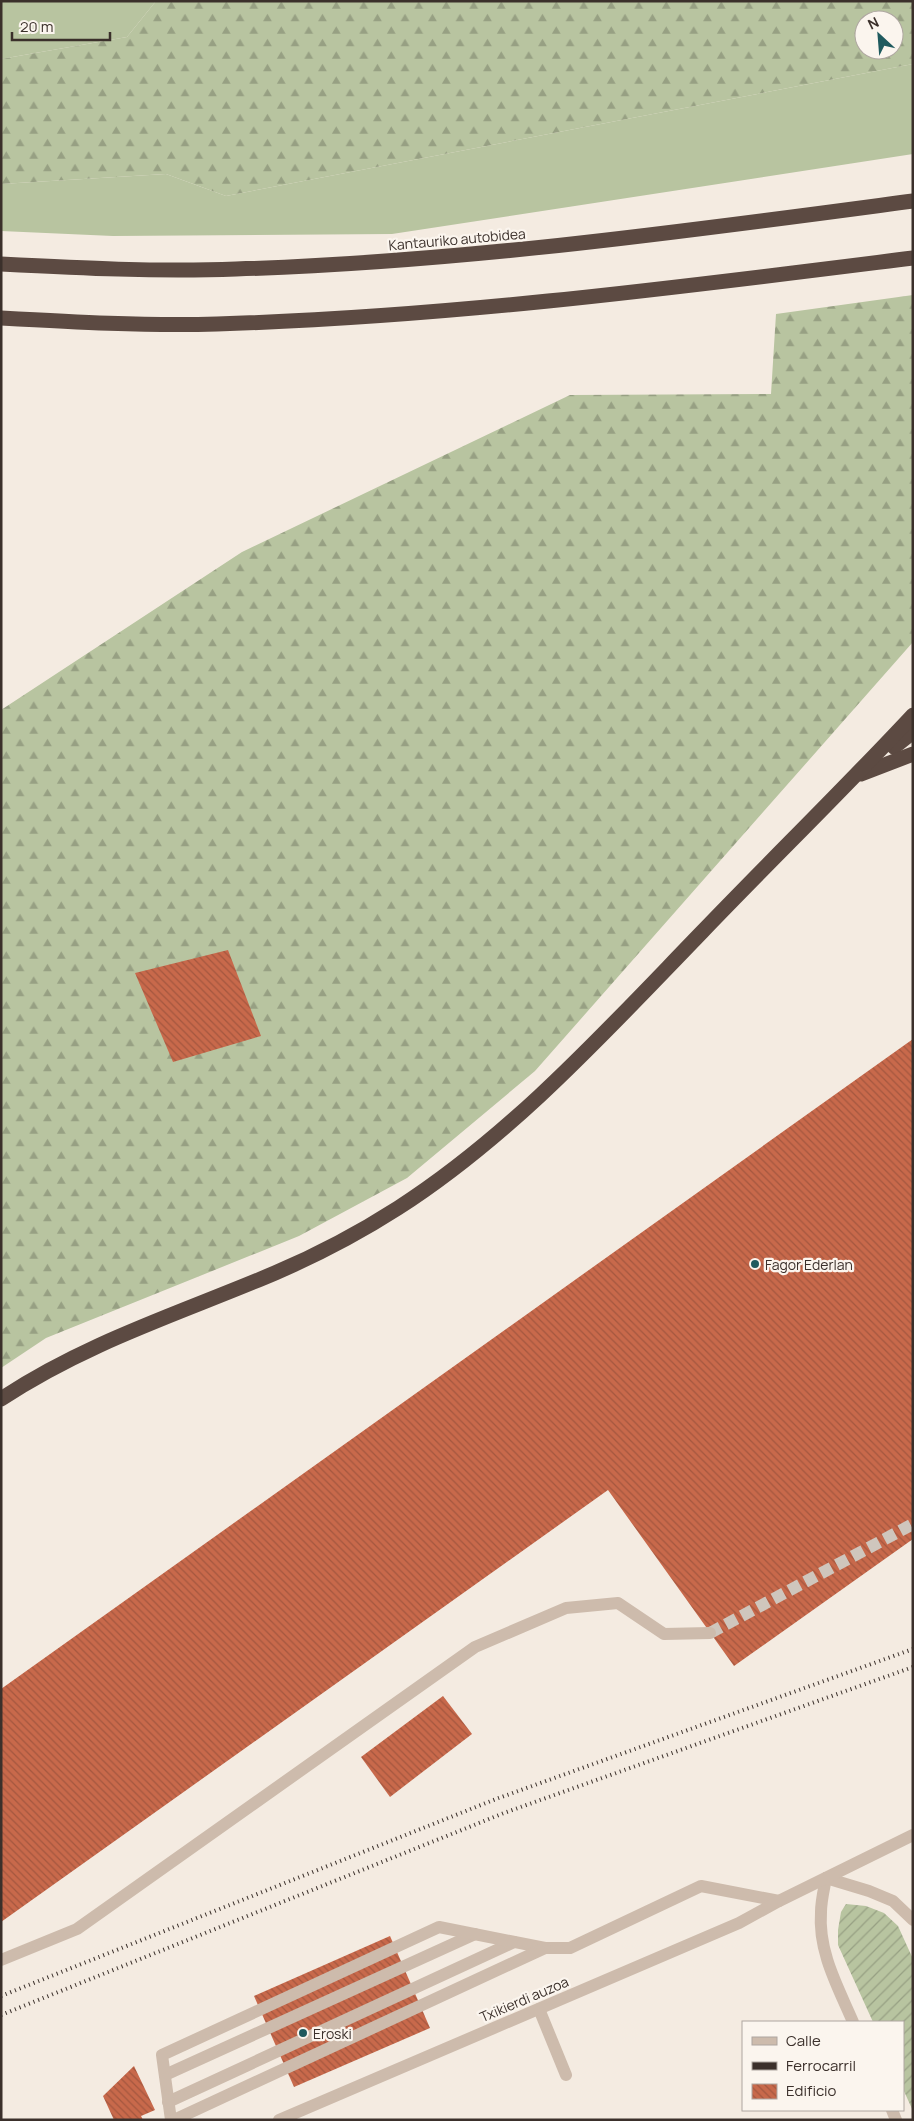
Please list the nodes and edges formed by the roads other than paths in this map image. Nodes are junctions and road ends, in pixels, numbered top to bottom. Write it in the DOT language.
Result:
graph roads {
  1 [pos="913,201"];
  2 [pos="913,258"];
  3 [pos="1,264"];
  4 [pos="1,318"];
  5 [pos="913,716"];
  6 [pos="913,732"];
  7 [pos="913,754"];
  8 [pos="857,776"];
  9 [pos="1,1399"];
  10 [pos="710,1633"];
  11 [pos="913,1835"];
  12 [pos="826,1878"];
  13 [pos="779,1901"];
  14 [pos="913,1920"];
  15 [pos="475,1934"];
  16 [pos="514,1942"];
  17 [pos="544,1948"];
  18 [pos="1,1960"];
  19 [pos="539,2009"];
  20 [pos="853,2021"];
  21 [pos="165,2075"];
  22 [pos="566,2076"];
  23 [pos="168,2102"];
  24 [pos="172,2120"];
  25 [pos="279,2120"];
  1 -- 3 [label="highway, Kantauriko autobidea"];
  2 -- 4 [label="highway"];
  5 -- 8 [label="highway"];
  6 -- 8 [label="highway"];
  7 -- 8 [label="highway"];
  8 -- 9 [label="highway"];
  10 -- 18 [label="street"];
  11 -- 12 [label="street, Txikierdi auzoa"];
  12 -- 13 [label="street, Txikierdi auzoa"];
  12 -- 14 [label="street"];
  12 -- 20 [label="street"];
  13 -- 17 [label="street"];
  13 -- 19 [label="street, Txikierdi auzoa"];
  15 -- 16 [label="street"];
  15 -- 21 [label="street"];
  15 -- 21 [label="street"];
  16 -- 17 [label="street"];
  16 -- 23 [label="street"];
  17 -- 24 [label="street"];
  19 -- 22 [label="street"];
  19 -- 25 [label="street, Txikierdi auzoa"];
  21 -- 23 [label="street"];
  23 -- 24 [label="street"];
}
